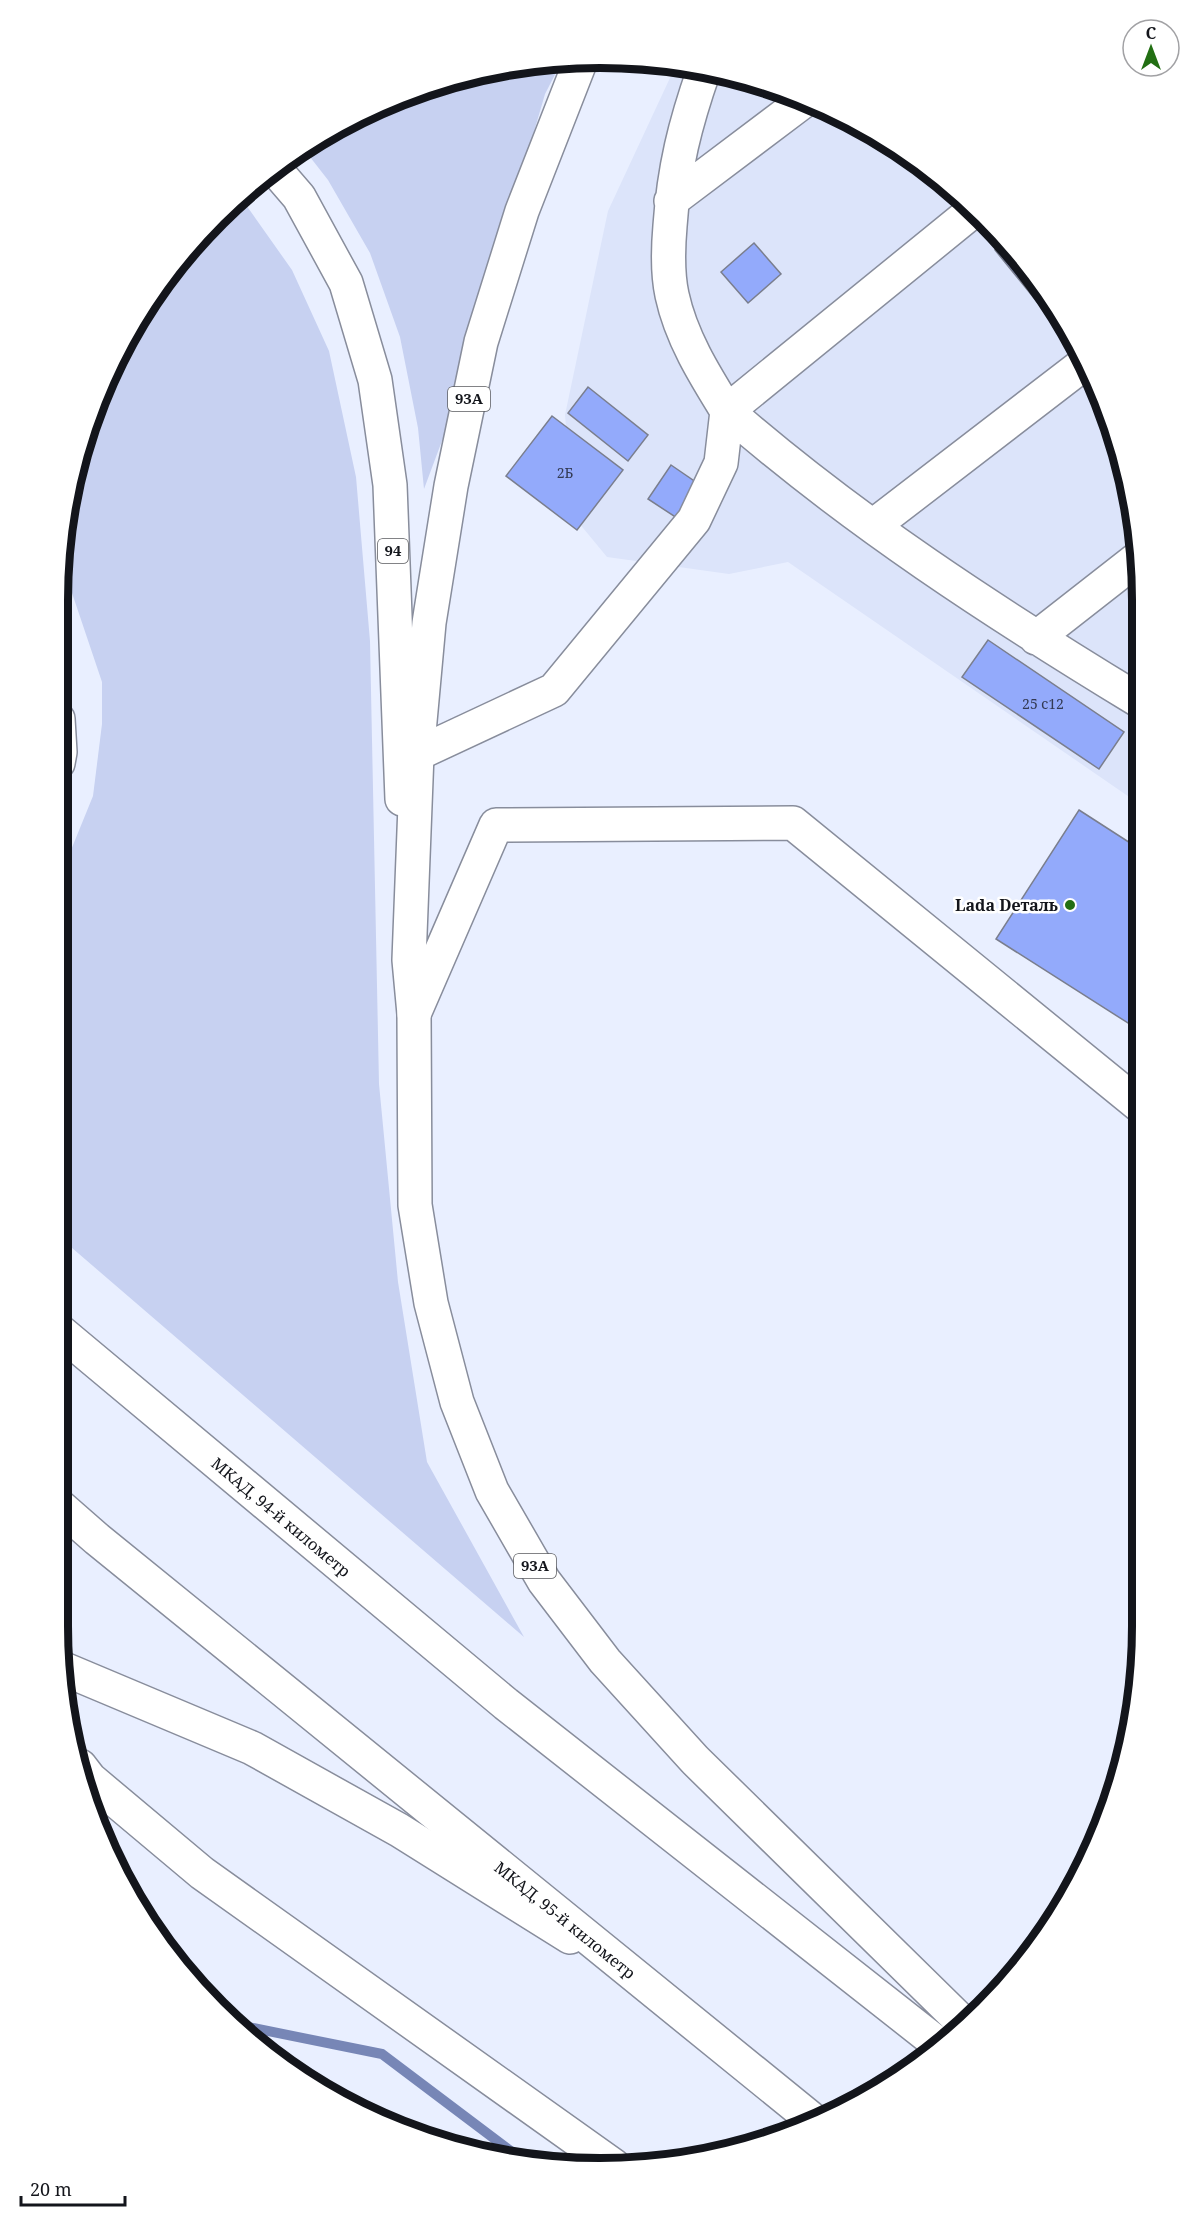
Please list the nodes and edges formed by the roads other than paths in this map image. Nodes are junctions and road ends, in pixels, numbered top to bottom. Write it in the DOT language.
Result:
graph roads {
  1 [pos="578,69"];
  2 [pos="701,78"];
  3 [pos="797,106"];
  4 [pos="280,174"];
  5 [pos="671,201"];
  6 [pos="967,215"];
  7 [pos="1079,368"];
  8 [pos="727,411"];
  9 [pos="873,526"];
  10 [pos="1130,565"];
  11 [pos="1036,638"];
  12 [pos="1132,696"];
  13 [pos="408,742"];
  14 [pos="414,1014"];
  15 [pos="1132,1099"];
  16 [pos="68,1338"];
  17 [pos="68,1514"];
  18 [pos="70,1671"];
  19 [pos="91,1779"];
  20 [pos="644,1984"];
  21 [pos="958,2019"];
  22 [pos="933,2040"];
  23 [pos="808,2116"];
  24 [pos="603,2158"];
  1 -- 13 [label="main road, 93A"];
  2 -- 5 [label="main road"];
  3 -- 5 [label="main road"];
  4 -- 13 [label="main road, 94"];
  5 -- 8 [label="main road"];
  6 -- 8 [label="main road"];
  7 -- 9 [label="main road"];
  8 -- 9 [label="main road"];
  8 -- 13 [label="main road"];
  9 -- 11 [label="main road"];
  10 -- 11 [label="main road"];
  11 -- 12 [label="main road"];
  13 -- 14 [label="main road, 93A"];
  14 -- 15 [label="main road"];
  14 -- 21 [label="main road, 93A"];
  16 -- 22 [label="main road, МКАД, 94-й километр"];
  17 -- 20 [label="main road, МКАД, 95-й километр"];
  18 -- 20 [label="main road"];
  19 -- 24 [label="main road"];
  20 -- 23 [label="main road, МКАД, 95-й километр"];
}
